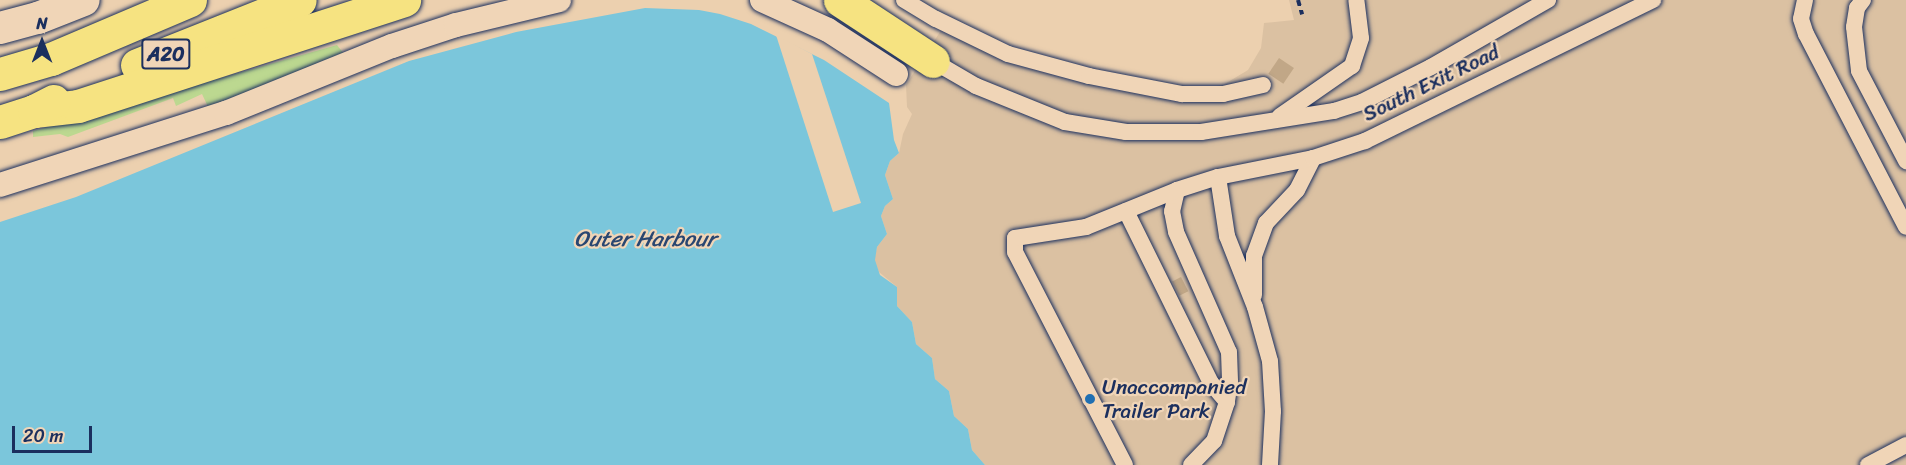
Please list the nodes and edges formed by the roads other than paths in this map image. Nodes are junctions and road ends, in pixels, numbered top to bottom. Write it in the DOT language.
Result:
graph roads {
  1 [pos="84,0"];
  2 [pos="190,0"];
  3 [pos="300,0"];
  4 [pos="404,0"];
  5 [pos="559,0"];
  6 [pos="762,0"];
  7 [pos="840,0"];
  8 [pos="904,0"];
  9 [pos="1356,0"];
  10 [pos="1548,0"];
  11 [pos="1653,0"];
  12 [pos="1805,0"];
  13 [pos="1863,0"];
  14 [pos="0,28"];
  15 [pos="933,61"];
  16 [pos="0,74"];
  17 [pos="896,74"];
  18 [pos="1263,85"];
  19 [pos="34,111"];
  20 [pos="1276,119"];
  21 [pos="0,122"];
  22 [pos="1313,158"];
  23 [pos="1906,162"];
  24 [pos="1218,177"];
  25 [pos="0,184"];
  26 [pos="1177,190"];
  27 [pos="1126,211"];
  28 [pos="1906,227"];
  29 [pos="1255,307"];
  30 [pos="1227,402"];
  31 [pos="1906,445"];
  32 [pos="1125,465"];
  33 [pos="1191,465"];
  34 [pos="1270,465"];
  35 [pos="1868,465"];
  1 -- 14 [label="street"];
  2 -- 16 [label="highway, A20"];
  3 -- 19 [label="highway, A20"];
  4 -- 19 [label="highway"];
  5 -- 25 [label="street"];
  6 -- 17 [label="street"];
  7 -- 15 [label="highway"];
  8 -- 18 [label="lane"];
  9 -- 20 [label="lane"];
  10 -- 20 [label="lane"];
  11 -- 22 [label="lane, South Exit Road"];
  12 -- 28 [label="lane"];
  13 -- 23 [label="lane"];
  15 -- 20 [label="lane"];
  19 -- 21 [label="highway, A20"];
  22 -- 24 [label="lane, South Exit Road"];
  22 -- 29 [label="lane"];
  24 -- 26 [label="lane, South Exit Road"];
  24 -- 29 [label="lane"];
  26 -- 27 [label="lane, South Exit Road"];
  26 -- 30 [label="lane"];
  27 -- 30 [label="lane"];
  27 -- 32 [label="lane, South Exit Road"];
  29 -- 34 [label="lane"];
  30 -- 33 [label="lane"];
  31 -- 35 [label="lane"];
}
